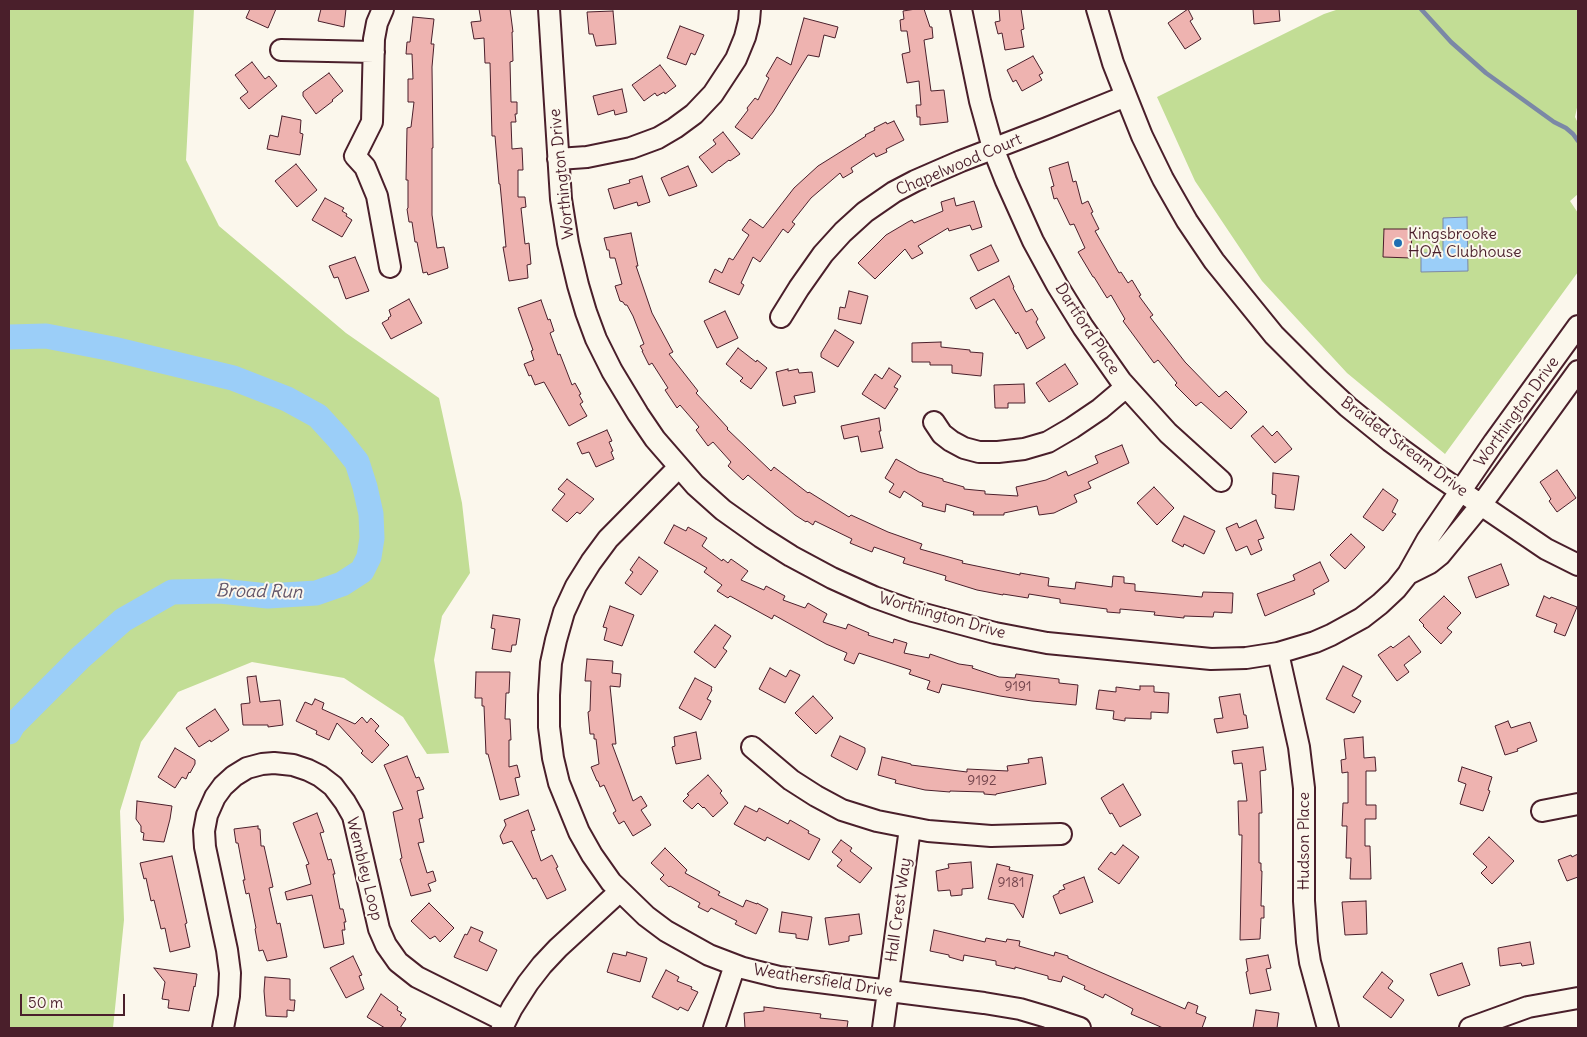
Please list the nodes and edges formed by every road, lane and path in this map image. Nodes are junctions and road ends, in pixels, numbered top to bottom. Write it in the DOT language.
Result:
graph roads {
  1 [pos="383,9"];
  2 [pos="549,9"];
  3 [pos="750,9"];
  4 [pos="961,9"];
  5 [pos="1097,9"];
  6 [pos="281,50"];
  7 [pos="374,52"];
  8 [pos="1126,96"];
  9 [pos="994,148"];
  10 [pos="558,159"];
  11 [pos="390,267"];
  12 [pos="781,317"];
  13 [pos="1578,326"];
  14 [pos="1578,371"];
  15 [pos="1126,387"];
  16 [pos="934,422"];
  17 [pos="678,467"];
  18 [pos="1221,481"];
  19 [pos="1461,491"];
  20 [pos="1481,505"];
  21 [pos="1578,565"];
  22 [pos="1408,574"];
  23 [pos="1278,653"];
  24 [pos="752,747"];
  25 [pos="1578,804"];
  26 [pos="1542,811"];
  27 [pos="910,828"];
  28 [pos="1060,834"];
  29 [pos="620,892"];
  30 [pos="735,965"];
  31 [pos="888,991"];
  32 [pos="1578,998"];
  33 [pos="503,1025"];
  34 [pos="223,1028"];
  35 [pos="714,1028"];
  36 [pos="883,1028"];
  37 [pos="1080,1028"];
  38 [pos="1328,1028"];
  39 [pos="1470,1028"];
  1 -- 7 [label="street"];
  2 -- 10 [label="street, Worthington Drive"];
  3 -- 10 [label="street"];
  4 -- 9 [label="street, Dartford Place"];
  5 -- 8 [label="street, Braided Stream Drive"];
  6 -- 7 [label="street"];
  7 -- 11 [label="street"];
  8 -- 9 [label="street, Chapelwood Court"];
  8 -- 19 [label="street, Braided Stream Drive"];
  9 -- 12 [label="street, Chapelwood Court"];
  9 -- 15 [label="street, Dartford Place"];
  10 -- 17 [label="street, Worthington Drive"];
  13 -- 19 [label="street, Worthington Drive"];
  14 -- 20 [label="street, Worthington Drive"];
  15 -- 16 [label="street"];
  15 -- 18 [label="street, Dartford Place"];
  17 -- 23 [label="street, Worthington Drive"];
  17 -- 29 [label="street, Weathersfield Drive"];
  19 -- 20 [label="street, Braided Stream Drive"];
  19 -- 22 [label="street, Worthington Drive"];
  20 -- 21 [label="street, Braided Stream Drive"];
  20 -- 22 [label="street, Worthington Drive"];
  22 -- 23 [label="street, Worthington Drive"];
  23 -- 38 [label="street, Hudson Place"];
  24 -- 27 [label="street"];
  25 -- 26 [label="street"];
  27 -- 28 [label="street"];
  27 -- 31 [label="street, Hall Crest Way"];
  29 -- 30 [label="street, Weathersfield Drive"];
  29 -- 33 [label="street"];
  30 -- 31 [label="street, Weathersfield Drive"];
  30 -- 35 [label="street"];
  31 -- 36 [label="street, Hall Crest Way"];
  31 -- 37 [label="street, Weathersfield Drive"];
  32 -- 39 [label="street"];
  33 -- 34 [label="street, Wembley Loop"];
}
